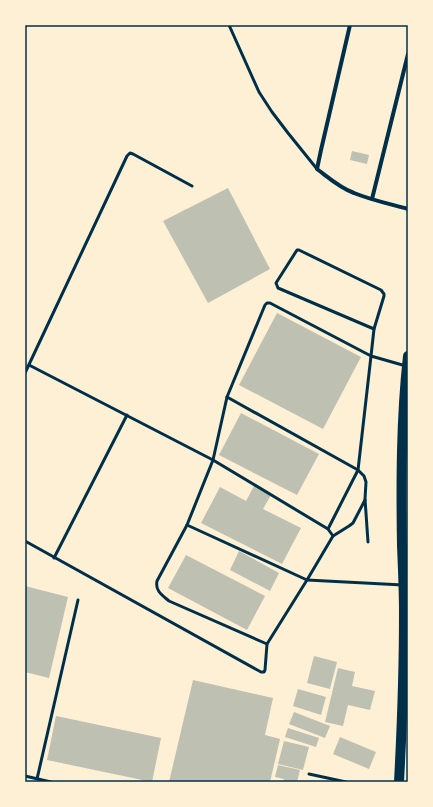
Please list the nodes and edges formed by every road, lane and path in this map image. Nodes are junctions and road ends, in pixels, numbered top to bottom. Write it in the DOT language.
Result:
graph roads {
  1 [pos="229,25"];
  2 [pos="350,25"];
  3 [pos="408,54"];
  4 [pos="318,169"];
  5 [pos="192,186"];
  6 [pos="372,199"];
  7 [pos="408,209"];
  8 [pos="374,329"];
  9 [pos="371,356"];
  10 [pos="407,361"];
  11 [pos="29,365"];
  12 [pos="25,373"];
  13 [pos="227,397"];
  14 [pos="406,410"];
  15 [pos="127,415"];
  16 [pos="213,460"];
  17 [pos="358,470"];
  18 [pos="365,500"];
  19 [pos="187,525"];
  20 [pos="328,529"];
  21 [pos="333,536"];
  22 [pos="25,541"];
  23 [pos="368,542"];
  24 [pos="54,558"];
  25 [pos="307,580"];
  26 [pos="406,585"];
  27 [pos="78,600"];
  28 [pos="267,644"];
  29 [pos="309,774"];
  30 [pos="25,776"];
  31 [pos="37,779"];
  32 [pos="51,782"];
  33 [pos="346,782"];
  34 [pos="398,782"];
  1 -- 4 [label="lane"];
  2 -- 4 [label="street"];
  3 -- 6 [label="street"];
  4 -- 6 [label="street"];
  5 -- 11 [label="lane"];
  6 -- 7 [label="street"];
  8 -- 8 [label="lane"];
  8 -- 9 [label="lane"];
  9 -- 10 [label="lane"];
  9 -- 13 [label="lane"];
  9 -- 17 [label="lane"];
  10 -- 14 [label="main road"];
  11 -- 12 [label="lane"];
  11 -- 15 [label="lane"];
  13 -- 16 [label="lane"];
  13 -- 17 [label="lane"];
  14 -- 26 [label="main road"];
  15 -- 16 [label="lane"];
  15 -- 24 [label="lane"];
  16 -- 19 [label="lane"];
  16 -- 20 [label="lane"];
  17 -- 18 [label="lane"];
  17 -- 20 [label="lane"];
  18 -- 21 [label="lane"];
  18 -- 23 [label="lane"];
  19 -- 25 [label="lane"];
  19 -- 28 [label="lane"];
  20 -- 21 [label="lane"];
  21 -- 25 [label="lane"];
  22 -- 24 [label="lane"];
  24 -- 28 [label="lane"];
  25 -- 26 [label="lane"];
  25 -- 28 [label="lane"];
  26 -- 34 [label="main road"];
  27 -- 31 [label="lane"];
  29 -- 33 [label="lane"];
  30 -- 31 [label="lane"];
  31 -- 32 [label="lane"];
}
